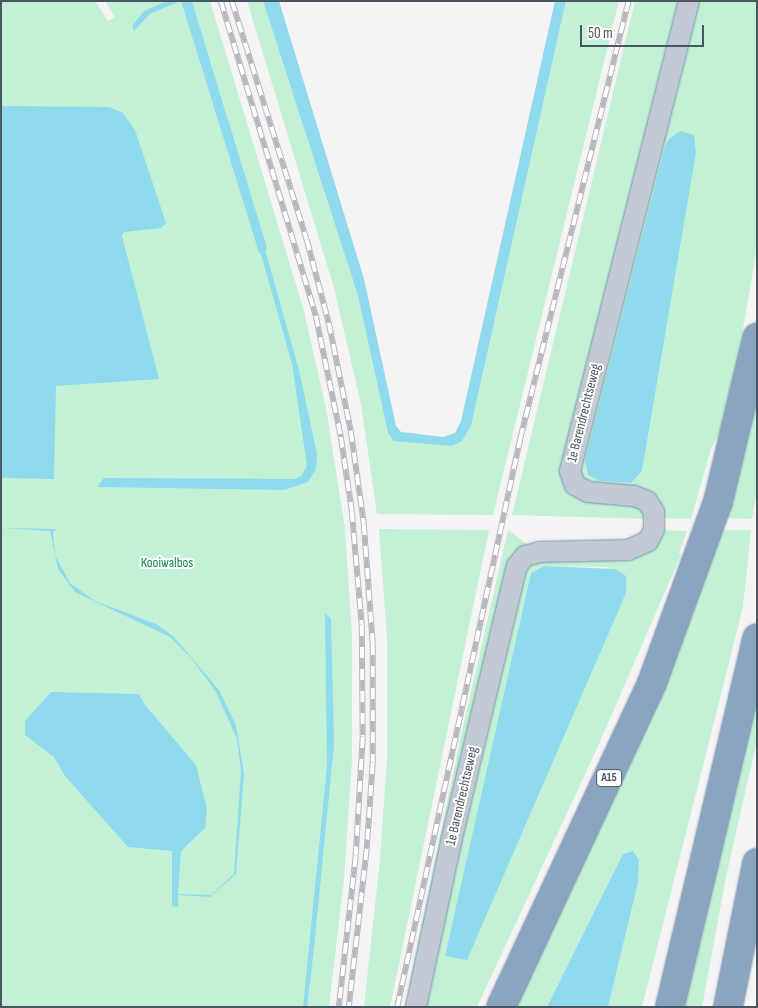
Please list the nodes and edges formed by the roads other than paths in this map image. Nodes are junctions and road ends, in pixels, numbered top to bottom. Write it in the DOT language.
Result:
graph roads {
  1 [pos="689,1"];
  2 [pos="757,338"];
  3 [pos="757,638"];
  4 [pos="757,863"];
  5 [pos="416,1007"];
  6 [pos="501,1007"];
  7 [pos="670,1007"];
  8 [pos="728,1007"];
  1 -- 5 [label="lane, 1e Barendrechtseweg"];
  2 -- 6 [label="highway, A15"];
  3 -- 7 [label="highway"];
  4 -- 8 [label="highway"];
}
